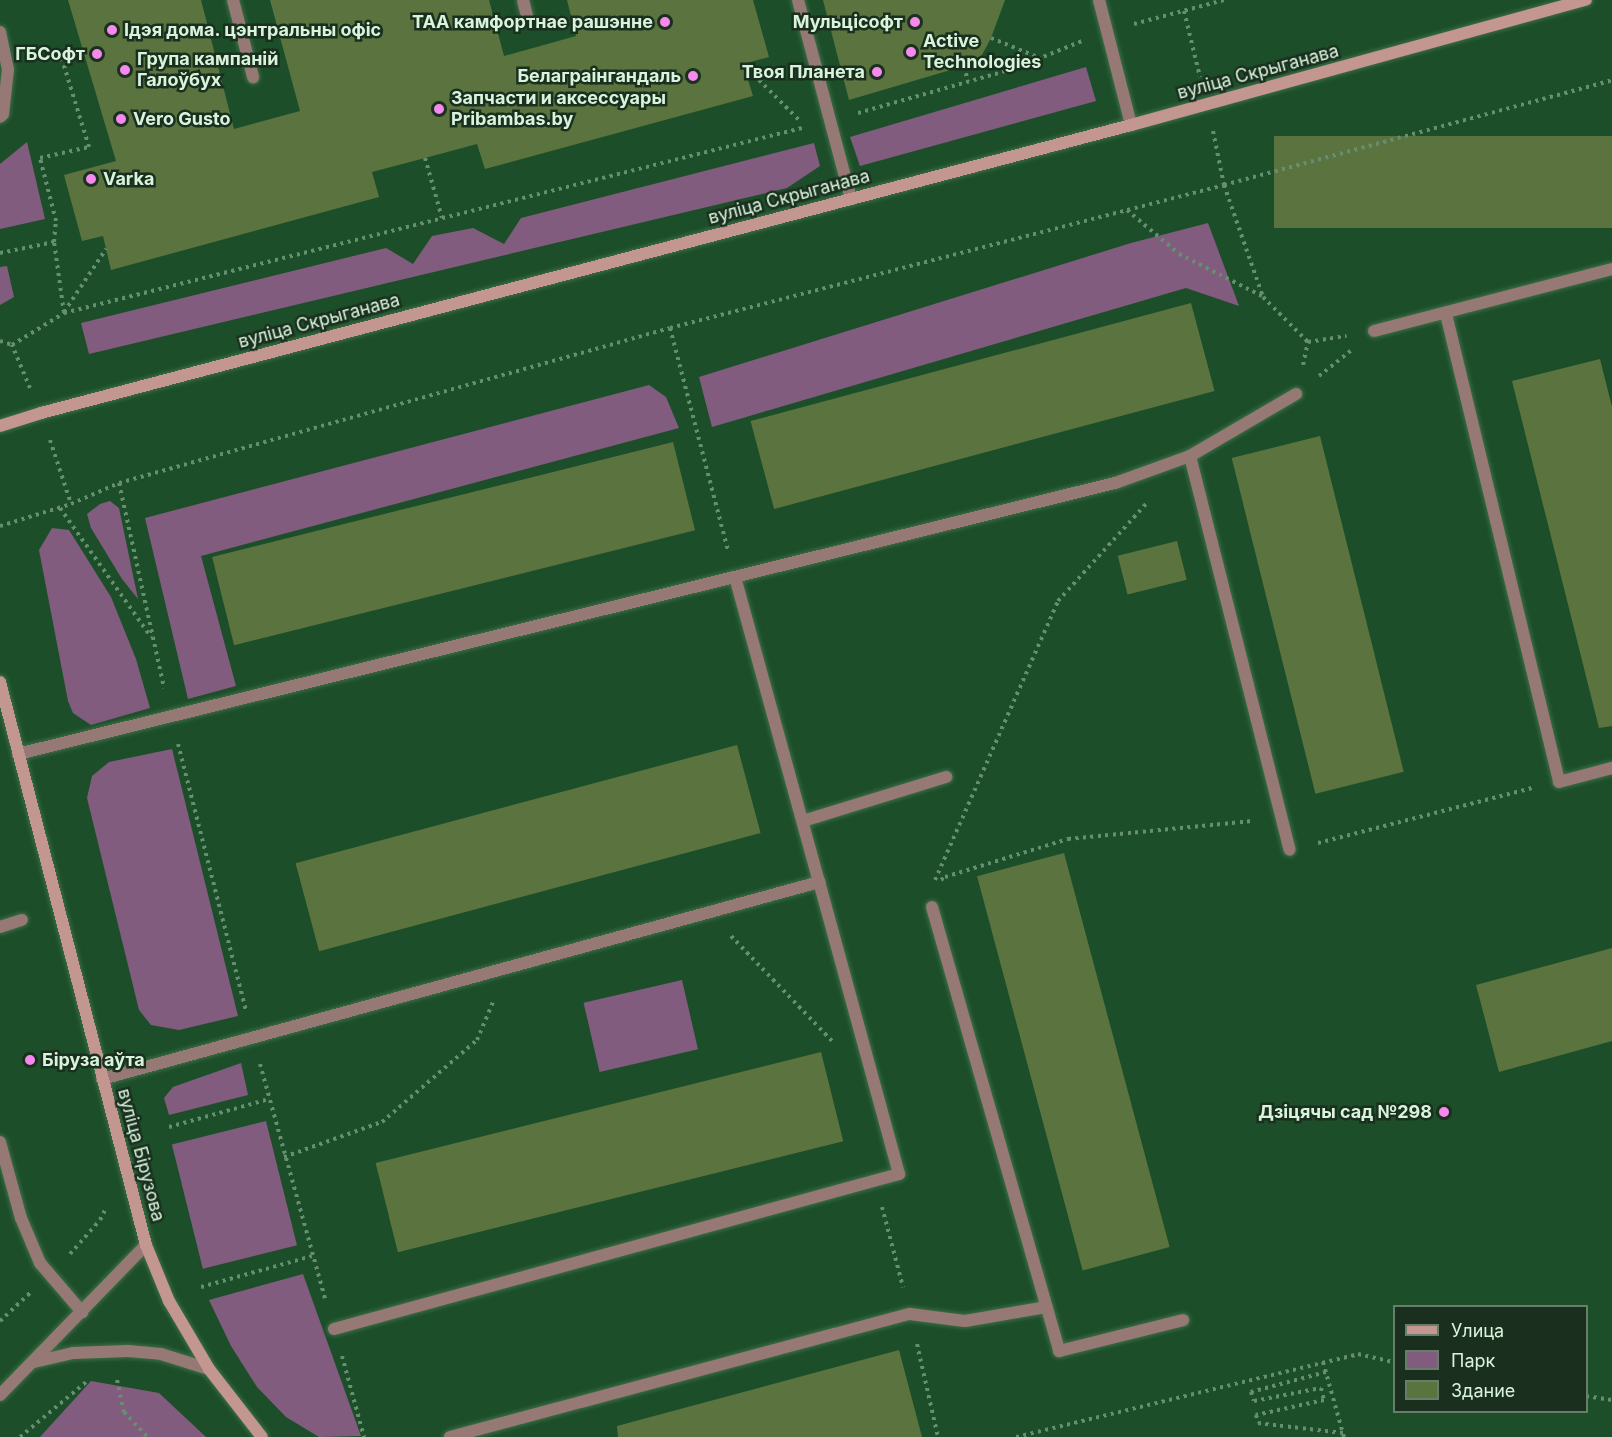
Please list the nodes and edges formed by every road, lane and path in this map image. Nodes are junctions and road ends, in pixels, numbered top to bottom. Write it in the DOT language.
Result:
graph roads {
  1 [pos="233,0"];
  2 [pos="523,0"];
  3 [pos="798,0"];
  4 [pos="1099,0"];
  5 [pos="1224,0"];
  6 [pos="1586,0"];
  7 [pos="1184,10"];
  8 [pos="528,20"];
  9 [pos="1108,31"];
  10 [pos="0,32"];
  11 [pos="991,39"];
  12 [pos="84,53"];
  13 [pos="1041,58"];
  14 [pos="743,64"];
  15 [pos="963,66"];
  16 [pos="253,76"];
  17 [pos="1612,80"];
  18 [pos="968,82"];
  19 [pos="1207,104"];
  20 [pos="0,117"];
  21 [pos="831,123"];
  22 [pos="1131,125"];
  23 [pos="425,158"];
  24 [pos="1224,185"];
  25 [pos="851,199"];
  26 [pos="1127,210"];
  27 [pos="442,218"];
  28 [pos="54,242"];
  29 [pos="106,249"];
  30 [pos="0,253"];
  31 [pos="1612,269"];
  32 [pos="1263,297"];
  33 [pos="64,313"];
  34 [pos="1446,314"];
  35 [pos="670,328"];
  36 [pos="1374,331"];
  37 [pos="0,341"];
  38 [pos="1308,342"];
  39 [pos="12,345"];
  40 [pos="1296,394"];
  41 [pos="41,413"];
  42 [pos="0,426"];
  43 [pos="1190,456"];
  44 [pos="119,483"];
  45 [pos="1151,499"];
  46 [pos="71,504"];
  47 [pos="60,508"];
  48 [pos="0,526"];
  49 [pos="735,578"];
  50 [pos="153,639"];
  51 [pos="0,682"];
  52 [pos="171,717"];
  53 [pos="18,754"];
  54 [pos="1612,768"];
  55 [pos="946,777"];
  56 [pos="1559,782"];
  57 [pos="1283,818"];
  58 [pos="802,820"];
  59 [pos="1290,850"];
  60 [pos="819,882"];
  61 [pos="932,907"];
  62 [pos="22,920"];
  63 [pos="0,927"];
  64 [pos="719,938"];
  65 [pos="496,995"];
  66 [pos="252,1038"];
  67 [pos="840,1049"];
  68 [pos="102,1079"];
  69 [pos="269,1099"];
  70 [pos="169,1127"];
  71 [pos="0,1142"];
  72 [pos="285,1157"];
  73 [pos="146,1245"];
  74 [pos="312,1256"];
  75 [pos="201,1287"];
  76 [pos="1046,1307"];
  77 [pos="82,1311"];
  78 [pos="1183,1320"];
  79 [pos="334,1329"];
  80 [pos="34,1362"];
  81 [pos="1323,1362"];
  82 [pos="1393,1362"];
  83 [pos="209,1369"];
  84 [pos="1326,1372"];
  85 [pos="107,1378"];
  86 [pos="88,1380"];
  87 [pos="0,1395"];
  88 [pos="1588,1396"];
  89 [pos="1612,1401"];
  90 [pos="1344,1435"];
  91 [pos="20,1437"];
  92 [pos="147,1437"];
  93 [pos="262,1437"];
  94 [pos="364,1437"];
  95 [pos="450,1437"];
  96 [pos="1016,1437"];
  1 -- 16 [label="street"];
  2 -- 8 [label="street"];
  3 -- 21 [label="street"];
  4 -- 9 [label="street"];
  5 -- 7 [label="path"];
  6 -- 19 [label="street, вуліца Скрыганава"];
  7 -- 9 [label="path"];
  7 -- 19 [label="path"];
  9 -- 13 [label="path"];
  9 -- 22 [label="street"];
  10 -- 20 [label="street"];
  11 -- 13 [label="path"];
  12 -- 28 [label="path"];
  13 -- 18 [label="path"];
  14 -- 27 [label="path"];
  15 -- 18 [label="path"];
  17 -- 24 [label="path"];
  18 -- 21 [label="path"];
  19 -- 22 [label="street, вуліца Скрыганава"];
  19 -- 24 [label="path"];
  21 -- 25 [label="street"];
  22 -- 25 [label="street, вуліца Скрыганава"];
  23 -- 27 [label="path"];
  24 -- 26 [label="path"];
  24 -- 32 [label="path"];
  25 -- 41 [label="street, вуліца Скрыганава"];
  26 -- 32 [label="path"];
  26 -- 35 [label="path"];
  27 -- 33 [label="path"];
  28 -- 30 [label="path"];
  28 -- 33 [label="path"];
  29 -- 33 [label="path"];
  31 -- 34 [label="street"];
  32 -- 38 [label="path"];
  33 -- 39 [label="path"];
  34 -- 36 [label="street"];
  34 -- 56 [label="street"];
  35 -- 44 [label="path"];
  35 -- 49 [label="path"];
  36 -- 38 [label="path"];
  36 -- 40 [label="path"];
  37 -- 39 [label="path"];
  38 -- 40 [label="path"];
  39 -- 41 [label="path"];
  40 -- 43 [label="street"];
  41 -- 42 [label="street, вуліца Скрыганава"];
  41 -- 46 [label="path"];
  43 -- 49 [label="street"];
  43 -- 57 [label="street"];
  44 -- 46 [label="path"];
  44 -- 50 [label="path"];
  45 -- 57 [label="path"];
  46 -- 47 [label="path"];
  47 -- 48 [label="path"];
  47 -- 50 [label="path"];
  49 -- 52 [label="street"];
  49 -- 58 [label="street"];
  50 -- 52 [label="path"];
  51 -- 53 [label="street, вуліца Бірузова"];
  52 -- 53 [label="street"];
  52 -- 66 [label="path"];
  53 -- 68 [label="street, вуліца Бірузова"];
  54 -- 56 [label="street"];
  55 -- 58 [label="street"];
  56 -- 59 [label="path"];
  57 -- 59 [label="street"];
  58 -- 60 [label="street"];
  60 -- 66 [label="street"];
  60 -- 79 [label="street"];
  61 -- 76 [label="street"];
  62 -- 63 [label="street"];
  64 -- 67 [label="path"];
  65 -- 72 [label="path"];
  66 -- 68 [label="street"];
  66 -- 69 [label="path"];
  68 -- 73 [label="street, вуліца Бірузова"];
  69 -- 70 [label="path"];
  69 -- 72 [label="path"];
  71 -- 77 [label="street"];
  72 -- 74 [label="path"];
  73 -- 77 [label="street"];
  73 -- 83 [label="street, вуліца Бірузова"];
  74 -- 75 [label="path"];
  74 -- 79 [label="path"];
  76 -- 78 [label="street"];
  76 -- 95 [label="street"];
  77 -- 80 [label="street"];
  79 -- 94 [label="path"];
  80 -- 83 [label="street"];
  80 -- 87 [label="street"];
  81 -- 82 [label="path"];
  81 -- 84 [label="path"];
  81 -- 96 [label="path"];
  83 -- 93 [label="street, вуліца Бірузова"];
  84 -- 90 [label="path"];
  84 -- 90 [label="path"];
  85 -- 92 [label="path"];
  86 -- 91 [label="path"];
  88 -- 89 [label="path"];
}
